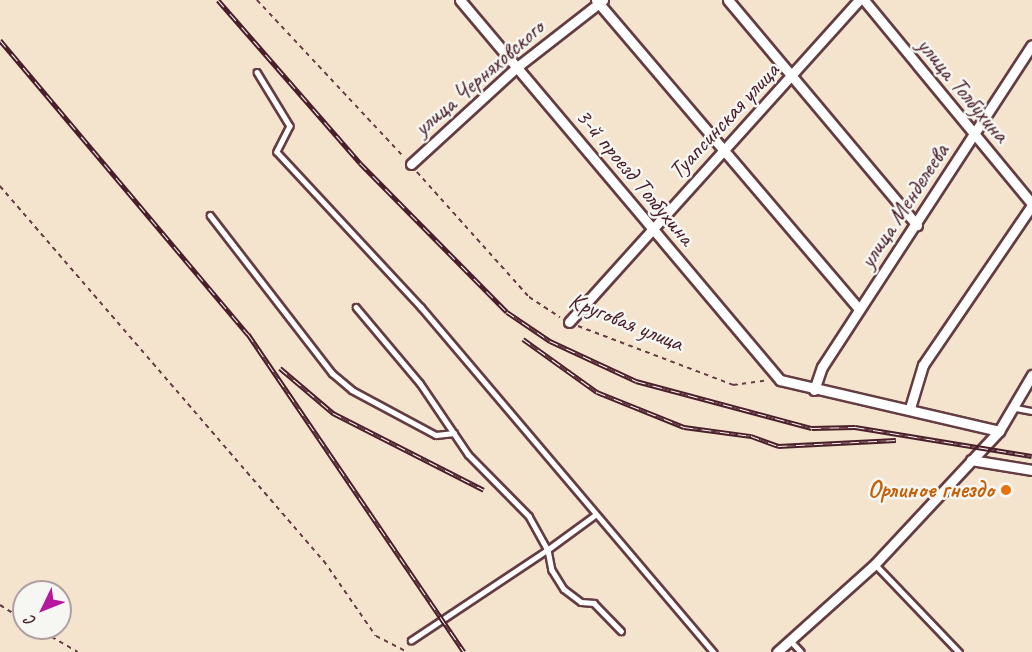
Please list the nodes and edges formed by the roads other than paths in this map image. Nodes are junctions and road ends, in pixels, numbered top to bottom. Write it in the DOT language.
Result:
graph roads {
  1 [pos="460,0"];
  2 [pos="728,0"];
  3 [pos="859,0"];
  4 [pos="864,0"];
  5 [pos="599,1"];
  6 [pos="1032,45"];
  7 [pos="517,67"];
  8 [pos="257,72"];
  9 [pos="792,76"];
  10 [pos="974,134"];
  11 [pos="725,152"];
  12 [pos="411,164"];
  13 [pos="1032,204"];
  14 [pos="210,215"];
  15 [pos="917,225"];
  16 [pos="651,226"];
  17 [pos="356,307"];
  18 [pos="859,309"];
  19 [pos="569,322"];
  20 [pos="1032,375"];
  21 [pos="814,390"];
  22 [pos="910,408"];
  23 [pos="1016,408"];
  24 [pos="1032,411"];
  25 [pos="999,431"];
  26 [pos="454,433"];
  27 [pos="971,460"];
  28 [pos="1032,470"];
  29 [pos="596,515"];
  30 [pos="548,550"];
  31 [pos="875,564"];
  32 [pos="621,631"];
  33 [pos="790,640"];
  34 [pos="411,641"];
  35 [pos="714,652"];
  36 [pos="777,652"];
  37 [pos="801,652"];
  38 [pos="959,652"];
  1 -- 7 [label="street, 3-й проезд Толбухина"];
  2 -- 9 [label="street"];
  3 -- 9 [label="street, Туапсинская улица"];
  4 -- 10 [label="street, улица Толбухина"];
  5 -- 7 [label="street, улица Черняховского"];
  5 -- 11 [label="street"];
  6 -- 10 [label="street, улица Менделеева"];
  7 -- 12 [label="street, улица Черняховского"];
  7 -- 16 [label="street, 3-й проезд Толбухина"];
  8 -- 29 [label="lane"];
  9 -- 11 [label="street, Туапсинская улица"];
  9 -- 15 [label="street"];
  10 -- 13 [label="street, улица Толбухина"];
  10 -- 15 [label="street, улица Менделеева"];
  11 -- 16 [label="street, Туапсинская улица"];
  11 -- 18 [label="street"];
  13 -- 22 [label="street"];
  14 -- 26 [label="lane"];
  15 -- 18 [label="street, улица Менделеева"];
  16 -- 19 [label="street, Туапсинская улица"];
  16 -- 21 [label="street, 3-й проезд Толбухина"];
  17 -- 26 [label="lane"];
  18 -- 21 [label="street, улица Менделеева"];
  20 -- 23 [label="street"];
  21 -- 22 [label="street"];
  22 -- 25 [label="street"];
  23 -- 24 [label="lane"];
  23 -- 25 [label="street"];
  25 -- 27 [label="street"];
  26 -- 30 [label="lane"];
  27 -- 28 [label="street"];
  27 -- 31 [label="street"];
  29 -- 30 [label="lane"];
  29 -- 35 [label="lane"];
  30 -- 32 [label="lane"];
  30 -- 34 [label="lane"];
  31 -- 33 [label="street"];
  31 -- 38 [label="lane"];
  33 -- 36 [label="street"];
  33 -- 37 [label="lane"];
}
